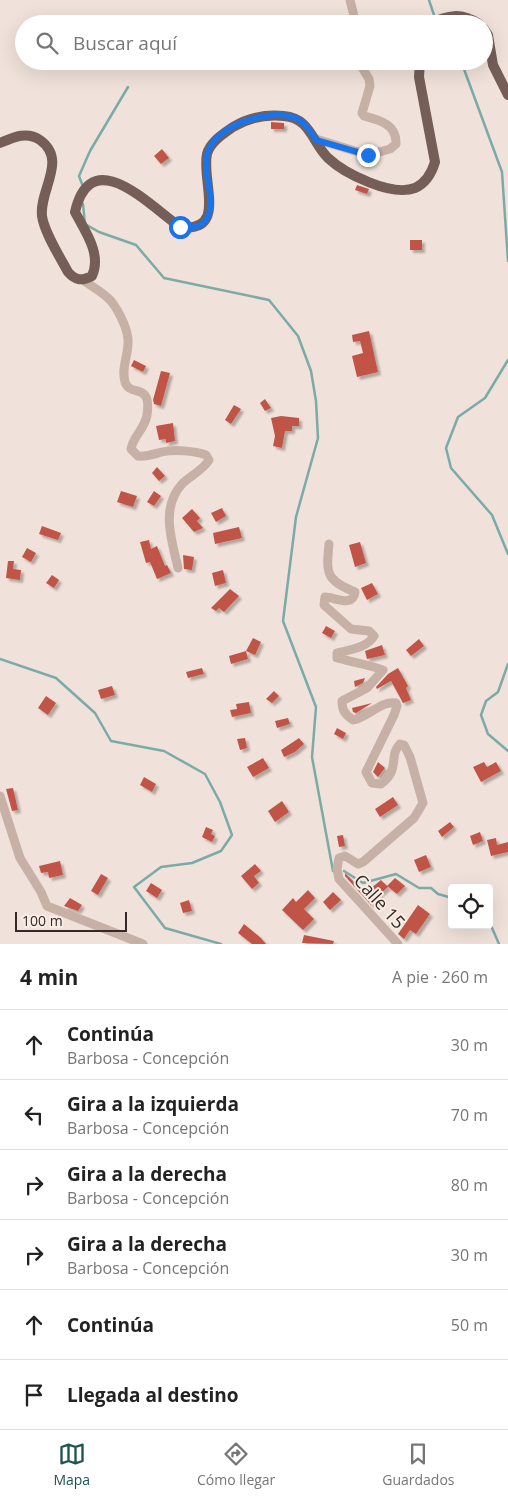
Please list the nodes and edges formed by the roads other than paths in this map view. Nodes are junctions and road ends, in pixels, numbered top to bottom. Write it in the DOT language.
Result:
graph roads {
  1 [pos="350,0"];
  2 [pos="354,15"];
  3 [pos="493,60"];
  4 [pos="364,70"];
  5 [pos="419,70"];
  6 [pos="508,95"];
  7 [pos="316,140"];
  8 [pos="0,143"];
  9 [pos="83,280"];
  10 [pos="329,544"];
  11 [pos="178,568"];
  12 [pos="0,796"];
  13 [pos="143,944"];
  14 [pos="398,944"];
  1 -- 2 [label="street"];
  3 -- 6 [label="main road"];
  4 -- 7 [label="street"];
  5 -- 7 [label="main road"];
  7 -- 9 [label="main road"];
  8 -- 9 [label="main road"];
  9 -- 11 [label="street"];
  10 -- 14 [label="street, Calle 15"];
  12 -- 13 [label="street"];
}
